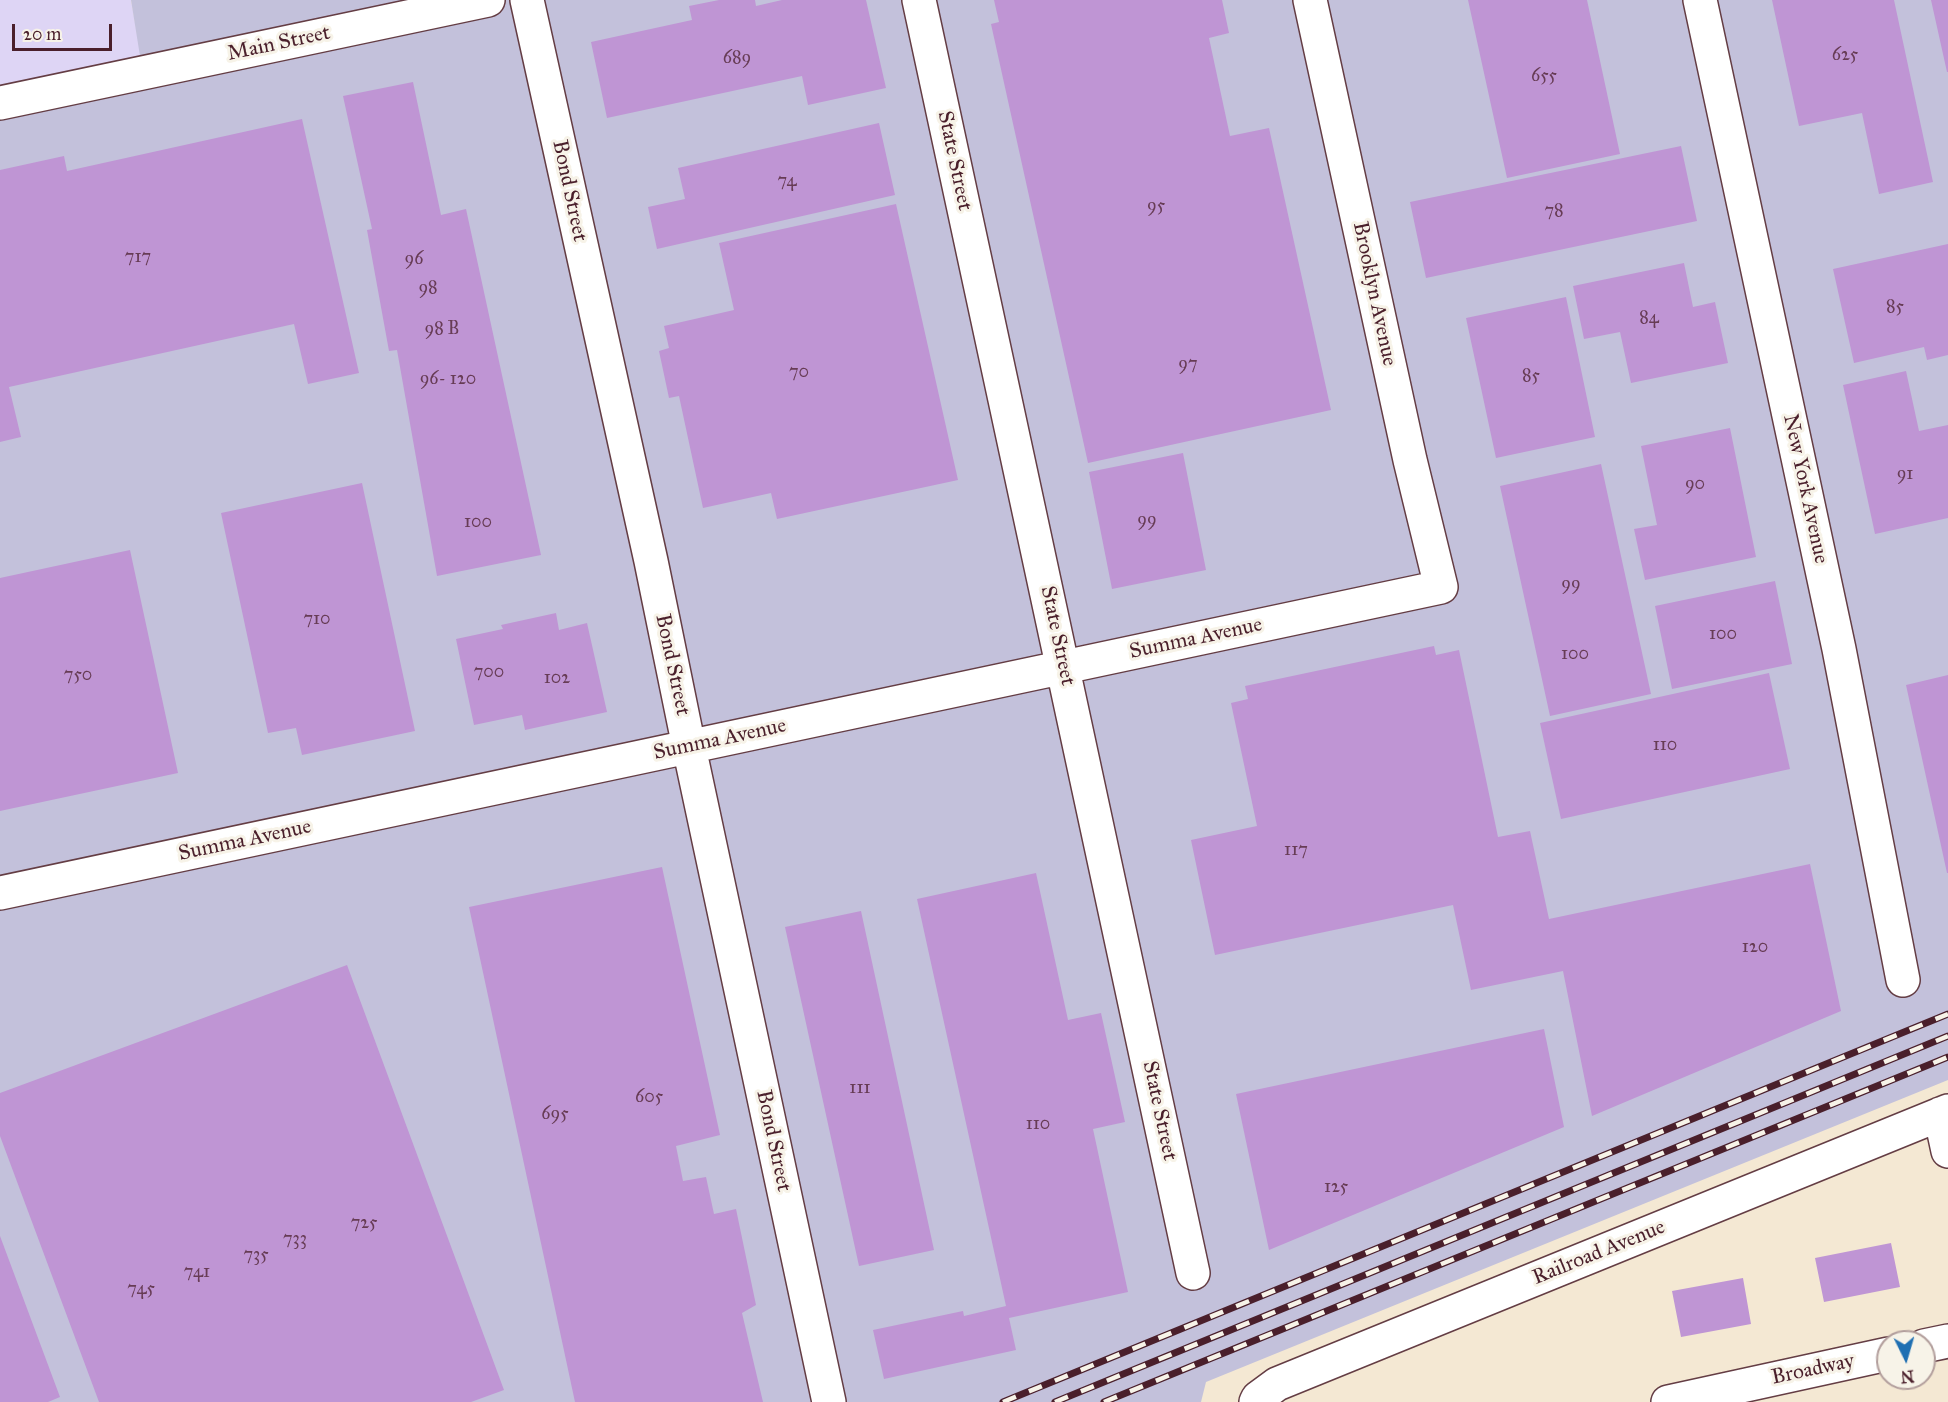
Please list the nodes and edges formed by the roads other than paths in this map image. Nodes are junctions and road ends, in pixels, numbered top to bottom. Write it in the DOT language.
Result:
graph roads {
  1 [pos="488,0"];
  2 [pos="527,0"];
  3 [pos="919,0"];
  4 [pos="1310,0"];
  5 [pos="1700,0"];
  6 [pos="0,103"];
  7 [pos="1441,587"];
  8 [pos="1064,667"];
  9 [pos="689,747"];
  10 [pos="0,893"];
  11 [pos="1903,980"];
  12 [pos="1944,1113"];
  13 [pos="1948,1151"];
  14 [pos="1193,1273"];
  15 [pos="1876,1357"];
  16 [pos="829,1402"];
  17 [pos="1256,1402"];
  18 [pos="1668,1402"];
  1 -- 6 [label="street, Main Street"];
  2 -- 9 [label="street, Bond Street"];
  3 -- 8 [label="street, State Street"];
  4 -- 7 [label="street, Brooklyn Avenue"];
  5 -- 11 [label="street, New York Avenue"];
  7 -- 8 [label="street, Summa Avenue"];
  8 -- 9 [label="street, Summa Avenue"];
  8 -- 14 [label="street, State Street"];
  9 -- 10 [label="street, Summa Avenue"];
  9 -- 16 [label="street, Bond Street"];
  12 -- 13 [label="street"];
  12 -- 17 [label="street, Railroad Avenue"];
  15 -- 18 [label="street, Broadway"];
}
